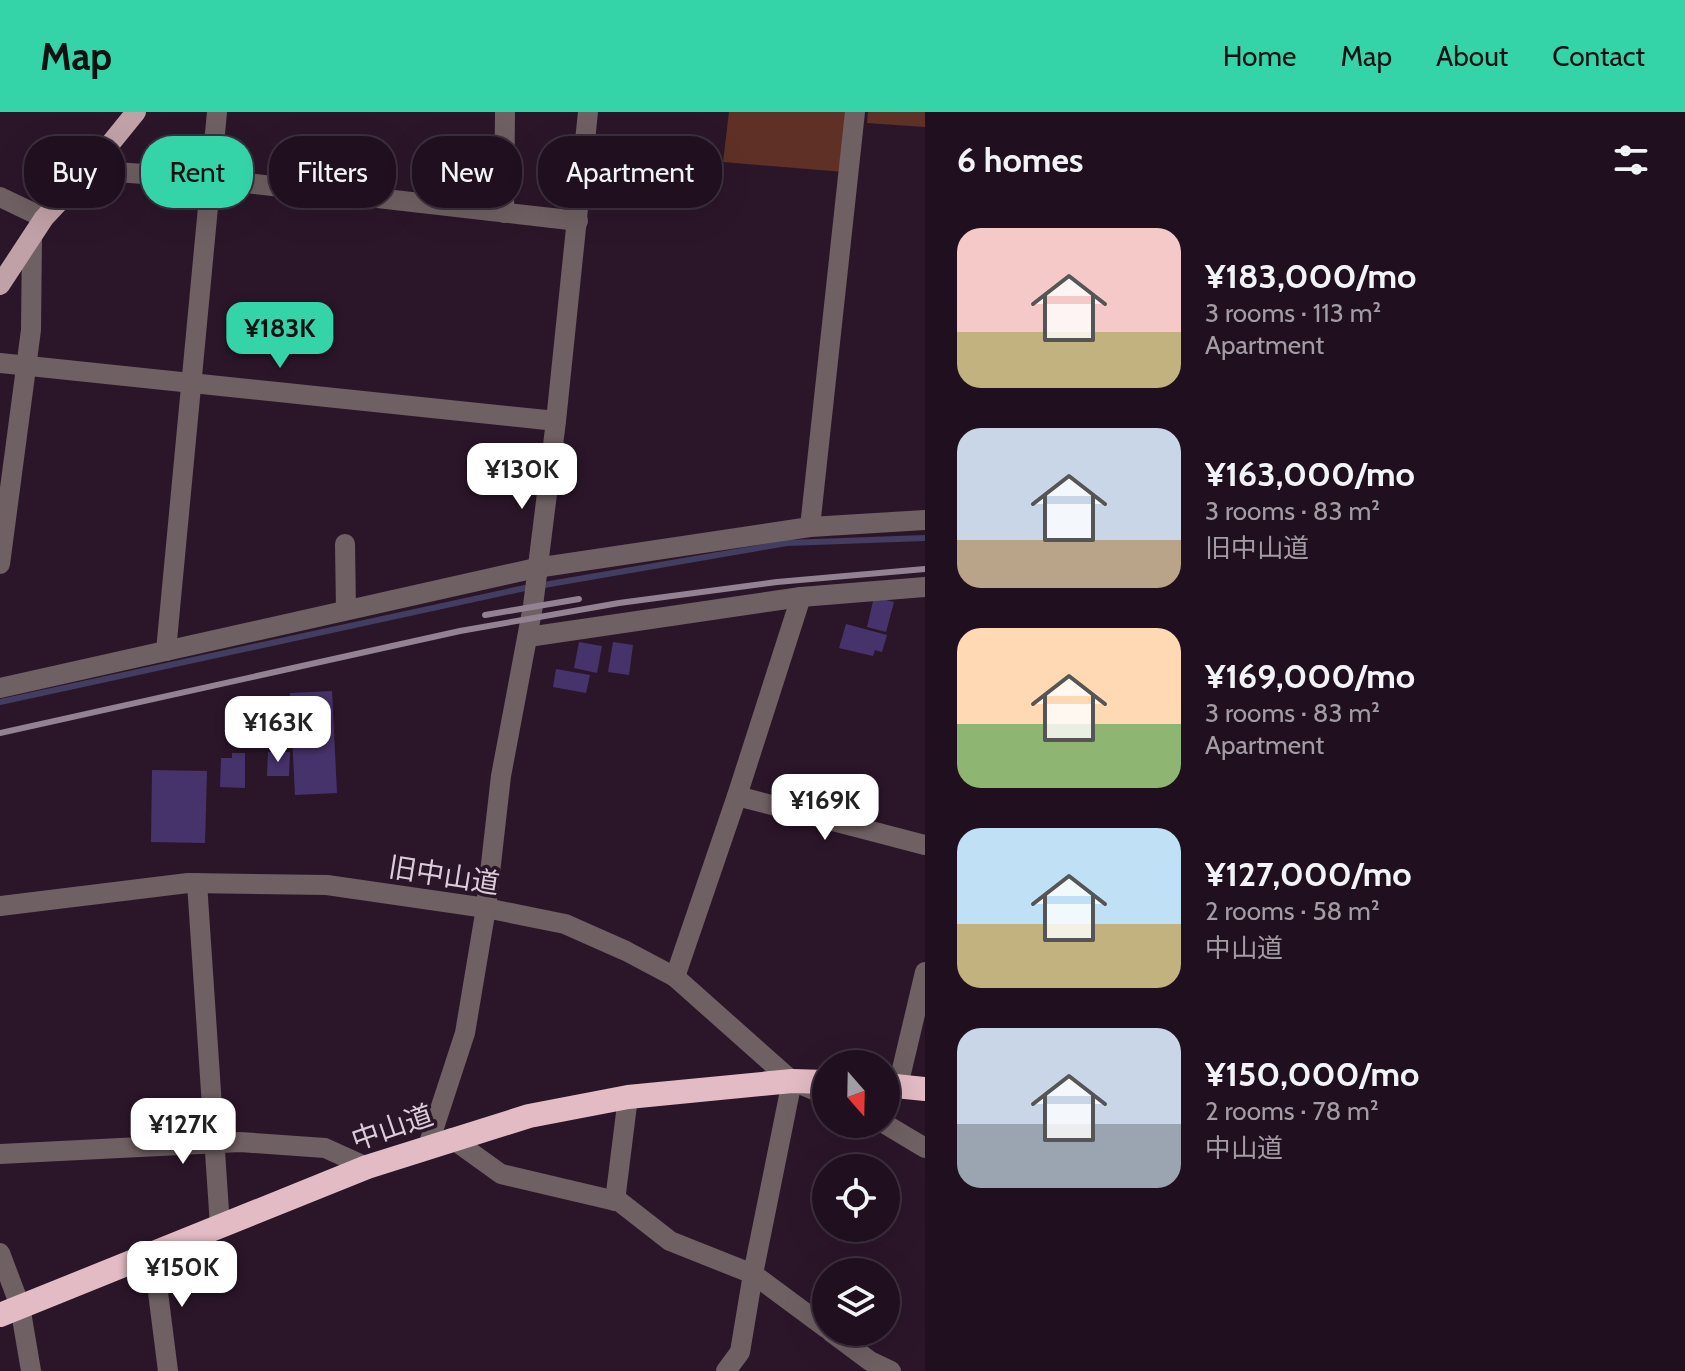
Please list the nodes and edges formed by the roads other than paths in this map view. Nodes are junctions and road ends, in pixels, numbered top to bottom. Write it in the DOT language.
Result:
graph roads {
  1 [pos="136,112"];
  2 [pos="217,112"];
  3 [pos="505,112"];
  4 [pos="588,112"];
  5 [pos="855,112"];
  6 [pos="117,136"];
  7 [pos="215,136"];
  8 [pos="253,184"];
  9 [pos="0,197"];
  10 [pos="53,208"];
  11 [pos="208,208"];
  12 [pos="504,213"];
  13 [pos="44,218"];
  14 [pos="578,221"];
  15 [pos="32,237"];
  16 [pos="0,285"];
  17 [pos="0,363"];
  18 [pos="26,366"];
  19 [pos="193,383"];
  20 [pos="556,421"];
  21 [pos="925,520"];
  22 [pos="810,527"];
  23 [pos="345,544"];
  24 [pos="0,564"];
  25 [pos="536,568"];
  26 [pos="925,587"];
  27 [pos="801,597"];
  28 [pos="346,610"];
  29 [pos="528,637"];
  30 [pos="166,651"];
  31 [pos="0,688"];
  32 [pos="737,796"];
  33 [pos="925,845"];
  34 [pos="197,883"];
  35 [pos="0,906"];
  36 [pos="486,908"];
  37 [pos="925,972"];
  38 [pos="675,977"];
  39 [pos="900,1058"];
  40 [pos="792,1081"];
  41 [pos="812,1082"];
  42 [pos="900,1087"];
  43 [pos="812,1089"];
  44 [pos="925,1089"];
  45 [pos="628,1097"];
  46 [pos="900,1133"];
  47 [pos="439,1142"];
  48 [pos="213,1143"];
  49 [pos="925,1148"];
  50 [pos="0,1154"];
  51 [pos="367,1167"];
  52 [pos="615,1201"];
  53 [pos="220,1226"];
  54 [pos="0,1253"];
  55 [pos="153,1253"];
  56 [pos="753,1274"];
  57 [pos="10,1310"];
  58 [pos="812,1318"];
  59 [pos="850,1346"];
  60 [pos="31,1371"];
  61 [pos="168,1371"];
  62 [pos="726,1371"];
  63 [pos="891,1371"];
  1 -- 6 [label="main road"];
  2 -- 7 [label="street"];
  3 -- 12 [label="street"];
  4 -- 14 [label="street"];
  5 -- 22 [label="street"];
  8 -- 12 [label="street"];
  9 -- 13 [label="street"];
  10 -- 13 [label="main road"];
  11 -- 19 [label="street"];
  12 -- 14 [label="street"];
  13 -- 15 [label="main road"];
  14 -- 20 [label="street"];
  15 -- 16 [label="main road"];
  15 -- 18 [label="street"];
  17 -- 18 [label="street"];
  18 -- 19 [label="street"];
  18 -- 24 [label="street"];
  19 -- 20 [label="street"];
  19 -- 30 [label="street"];
  20 -- 25 [label="street"];
  21 -- 22 [label="street"];
  22 -- 25 [label="street"];
  23 -- 28 [label="street"];
  25 -- 28 [label="street"];
  25 -- 29 [label="street"];
  26 -- 27 [label="street"];
  27 -- 29 [label="street"];
  27 -- 32 [label="street"];
  28 -- 30 [label="street"];
  29 -- 36 [label="street"];
  30 -- 31 [label="street"];
  32 -- 33 [label="street"];
  32 -- 38 [label="street"];
  34 -- 35 [label="street, 旧中山道"];
  34 -- 36 [label="street, 旧中山道"];
  34 -- 48 [label="street"];
  36 -- 38 [label="street, 旧中山道"];
  36 -- 47 [label="street"];
  37 -- 39 [label="street"];
  38 -- 40 [label="street, 旧中山道"];
  40 -- 41 [label="highway, 中山道"];
  40 -- 43 [label="street, 旧中山道"];
  40 -- 45 [label="highway, 中山道"];
  40 -- 56 [label="street"];
  42 -- 44 [label="highway"];
  45 -- 47 [label="highway, 中山道"];
  45 -- 52 [label="street"];
  46 -- 49 [label="street"];
  47 -- 51 [label="highway, 中山道"];
  47 -- 52 [label="street"];
  48 -- 50 [label="street"];
  48 -- 51 [label="street"];
  48 -- 53 [label="street"];
  51 -- 53 [label="highway, 中山道"];
  52 -- 56 [label="street"];
  53 -- 55 [label="highway, 中山道"];
  54 -- 57 [label="street"];
  55 -- 57 [label="highway, 中山道"];
  55 -- 61 [label="street"];
  56 -- 58 [label="street"];
  56 -- 62 [label="street"];
  57 -- 60 [label="street"];
  59 -- 63 [label="street"];
}
